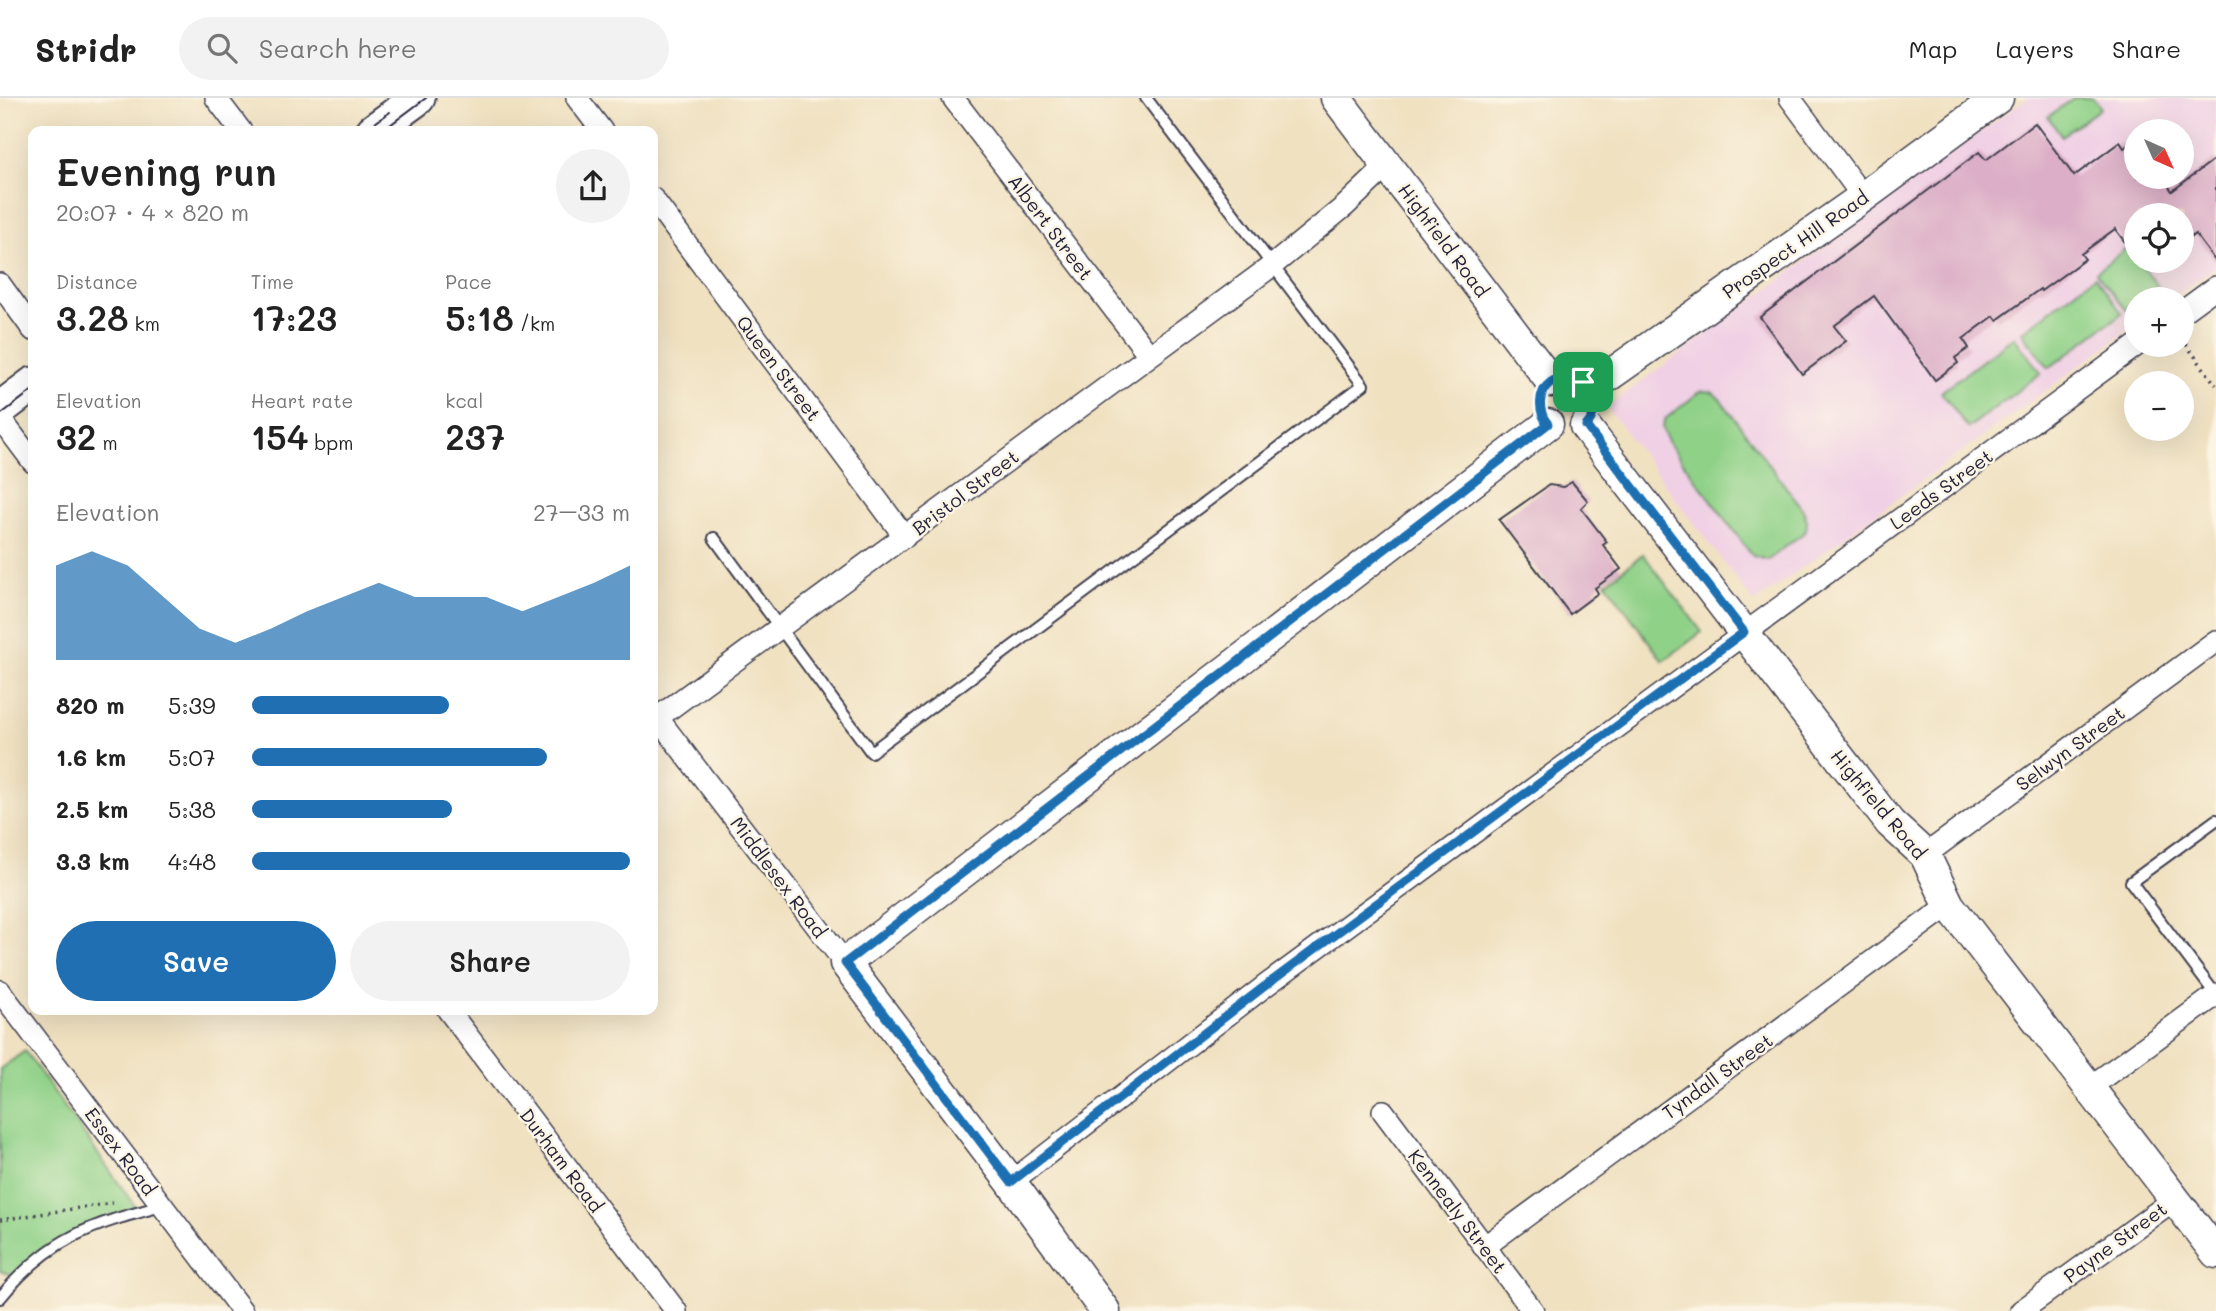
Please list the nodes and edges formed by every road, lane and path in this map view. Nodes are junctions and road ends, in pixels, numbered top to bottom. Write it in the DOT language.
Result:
graph roads {
  1 [pos="216,98"];
  2 [pos="418,98"];
  3 [pos="577,98"];
  4 [pos="953,98"];
  5 [pos="1146,98"];
  6 [pos="1336,98"];
  7 [pos="1790,98"];
  8 [pos="1998,98"];
  9 [pos="237,126"];
  10 [pos="380,126"];
  11 [pos="598,126"];
  12 [pos="1387,166"];
  13 [pos="1863,197"];
  14 [pos="658,206"];
  15 [pos="1273,265"];
  16 [pos="0,285"];
  17 [pos="2216,287"];
  18 [pos="2194,303"];
  19 [pos="28,323"];
  20 [pos="2124,354"];
  21 [pos="1149,355"];
  22 [pos="2194,355"];
  23 [pos="1551,382"];
  24 [pos="2216,385"];
  25 [pos="28,388"];
  26 [pos="1590,389"];
  27 [pos="0,409"];
  28 [pos="0,418"];
  29 [pos="1548,424"];
  30 [pos="1586,426"];
  31 [pos="28,455"];
  32 [pos="905,537"];
  33 [pos="714,538"];
  34 [pos="779,629"];
  35 [pos="1744,632"];
  36 [pos="2216,641"];
  37 [pos="658,713"];
  38 [pos="658,719"];
  39 [pos="2216,820"];
  40 [pos="1925,855"];
  41 [pos="1949,905"];
  42 [pos="845,963"];
  43 [pos="0,990"];
  44 [pos="2216,995"];
  45 [pos="452,1015"];
  46 [pos="2091,1087"];
  47 [pos="1382,1111"];
  48 [pos="1011,1182"];
  49 [pos="157,1199"];
  50 [pos="2175,1199"];
  51 [pos="0,1220"];
  52 [pos="1484,1247"];
  53 [pos="2216,1253"];
  54 [pos="0,1298"];
  55 [pos="243,1311"];
  56 [pos="676,1311"];
  57 [pos="1105,1311"];
  58 [pos="1533,1311"];
  59 [pos="2021,1311"];
  1 -- 9 [label="street"];
  2 -- 10 [label="main road"];
  3 -- 11 [label="street"];
  4 -- 21 [label="street, Albert Street"];
  5 -- 15 [label="lane"];
  6 -- 12 [label="street, Highfield Road"];
  7 -- 13 [label="street"];
  8 -- 13 [label="street, Prospect Hill Road"];
  12 -- 15 [label="street, Bristol Street"];
  12 -- 23 [label="street, Highfield Road"];
  13 -- 26 [label="street, Prospect Hill Road"];
  14 -- 32 [label="street, Queen Street"];
  15 -- 21 [label="street, Bristol Street"];
  15 -- 34 [label="lane"];
  16 -- 19 [label="street"];
  17 -- 18 [label="street"];
  20 -- 35 [label="street, Leeds Street"];
  21 -- 32 [label="street, Bristol Street"];
  22 -- 24 [label="path"];
  23 -- 26 [label="street"];
  23 -- 29 [label="street"];
  25 -- 27 [label="main road"];
  26 -- 30 [label="street"];
  28 -- 31 [label="street"];
  29 -- 30 [label="street"];
  29 -- 42 [label="street"];
  30 -- 35 [label="street, Highfield Road"];
  32 -- 34 [label="street, Bristol Street"];
  33 -- 34 [label="lane"];
  34 -- 37 [label="street, Bristol Street"];
  35 -- 40 [label="street, Highfield Road"];
  35 -- 48 [label="street, Leeds Street"];
  36 -- 40 [label="street, Selwyn Street"];
  38 -- 42 [label="street, Middlesex Road"];
  39 -- 44 [label="lane"];
  40 -- 41 [label="street, Highfield Road"];
  41 -- 46 [label="street, Highfield Road"];
  41 -- 52 [label="street, Tyndall Street"];
  42 -- 48 [label="street, Middlesex Road"];
  43 -- 49 [label="street, Essex Road"];
  44 -- 46 [label="street"];
  45 -- 56 [label="street, Durham Road"];
  46 -- 50 [label="street, Highfield Road"];
  47 -- 52 [label="street, Kennealy Street"];
  48 -- 57 [label="street, Middlesex Road"];
  49 -- 51 [label="path"];
  49 -- 54 [label="lane"];
  49 -- 55 [label="street, Essex Road"];
  50 -- 53 [label="street, Highfield Road"];
  50 -- 59 [label="street, Payne Street"];
  52 -- 58 [label="street, Kennealy Street"];
}
